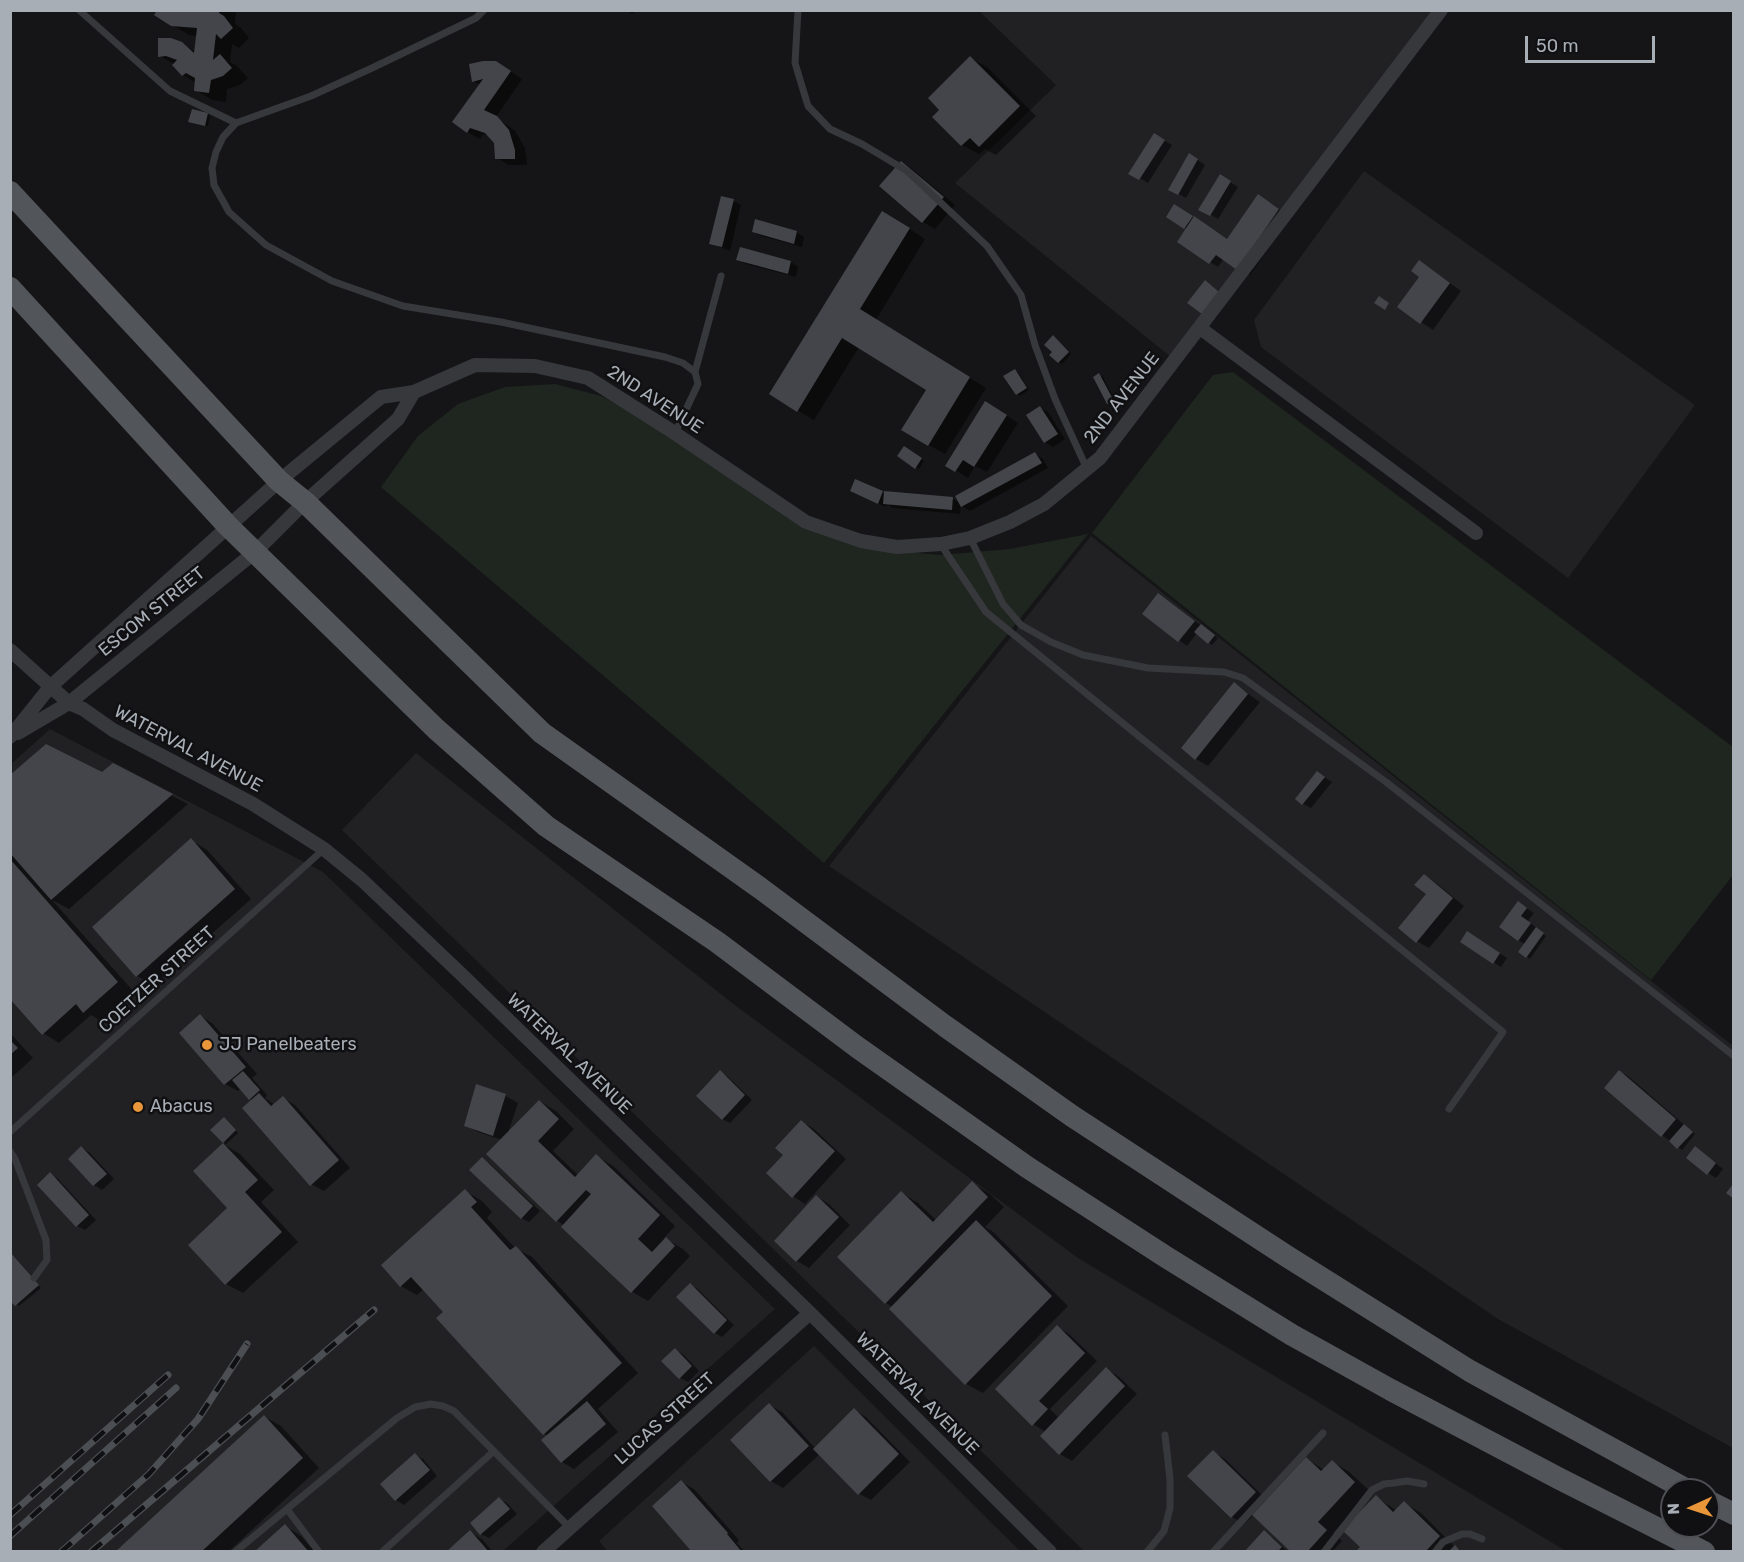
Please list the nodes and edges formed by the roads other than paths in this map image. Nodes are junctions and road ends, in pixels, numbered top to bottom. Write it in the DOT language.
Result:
graph roads {
  1 [pos="78,10"];
  2 [pos="484,10"];
  3 [pos="798,10"];
  4 [pos="1441,10"];
  5 [pos="236,123"];
  6 [pos="10,192"];
  7 [pos="721,276"];
  8 [pos="10,288"];
  9 [pos="1200,327"];
  10 [pos="695,372"];
  11 [pos="414,392"];
  12 [pos="675,433"];
  13 [pos="1087,468"];
  14 [pos="279,481"];
  15 [pos="305,502"];
  16 [pos="228,526"];
  17 [pos="1476,533"];
  18 [pos="970,538"];
  19 [pos="940,544"];
  20 [pos="255,552"];
  21 [pos="10,650"];
  22 [pos="50,687"];
  23 [pos="69,703"];
  24 [pos="11,737"];
  25 [pos="324,849"];
  26 [pos="1734,1056"];
  27 [pos="1449,1109"];
  28 [pos="10,1132"];
  29 [pos="10,1151"];
  30 [pos="34,1278"];
  31 [pos="810,1313"];
  32 [pos="1323,1433"];
  33 [pos="1165,1435"];
  34 [pos="494,1451"];
  35 [pos="1665,1478"];
  36 [pos="1424,1484"];
  37 [pos="1720,1507"];
  38 [pos="287,1509"];
  39 [pos="1734,1514"];
  40 [pos="570,1528"];
  41 [pos="1482,1539"];
  42 [pos="1698,1550"];
  43 [pos="235,1551"];
  44 [pos="319,1551"];
  45 [pos="382,1551"];
  46 [pos="543,1551"];
  47 [pos="1050,1551"];
  48 [pos="1147,1551"];
  49 [pos="1214,1551"];
  50 [pos="1323,1551"];
  51 [pos="1435,1551"];
  1 -- 5 [label="lane"];
  2 -- 5 [label="lane"];
  3 -- 13 [label="lane"];
  4 -- 9 [label="street, 2ND AVENUE"];
  5 -- 10 [label="lane"];
  6 -- 14 [label="main road"];
  7 -- 10 [label="lane"];
  8 -- 16 [label="main road"];
  9 -- 13 [label="street, 2ND AVENUE"];
  9 -- 17 [label="street"];
  10 -- 12 [label="lane"];
  11 -- 12 [label="street, 2ND AVENUE"];
  11 -- 14 [label="street, 2ND AVENUE"];
  11 -- 15 [label="street"];
  12 -- 19 [label="street, 2ND AVENUE"];
  13 -- 18 [label="street, 2ND AVENUE"];
  14 -- 15 [label="main road"];
  14 -- 16 [label="street, ESCOM STREET"];
  15 -- 20 [label="street, ESCOM STREET"];
  15 -- 35 [label="main road"];
  16 -- 20 [label="main road"];
  16 -- 22 [label="street, ESCOM STREET"];
  18 -- 19 [label="street, 2ND AVENUE"];
  18 -- 26 [label="lane"];
  19 -- 27 [label="lane"];
  20 -- 23 [label="street, ESCOM STREET"];
  20 -- 42 [label="main road"];
  21 -- 22 [label="street, WATERVAL AVENUE"];
  22 -- 23 [label="street, WATERVAL AVENUE"];
  22 -- 24 [label="street, ESCOM STREET"];
  23 -- 24 [label="street, ESCOM STREET"];
  23 -- 25 [label="street, WATERVAL AVENUE"];
  25 -- 28 [label="lane, COETZER STREET"];
  25 -- 31 [label="street, WATERVAL AVENUE"];
  29 -- 30 [label="lane"];
  31 -- 40 [label="street, LUCAS STREET"];
  31 -- 47 [label="street, WATERVAL AVENUE"];
  32 -- 49 [label="lane"];
  33 -- 48 [label="lane"];
  34 -- 38 [label="lane"];
  34 -- 40 [label="lane"];
  34 -- 45 [label="lane"];
  36 -- 50 [label="lane"];
  37 -- 39 [label="main road"];
  38 -- 43 [label="lane"];
  38 -- 44 [label="lane"];
  40 -- 46 [label="street, LUCAS STREET"];
  41 -- 51 [label="lane"];
}
